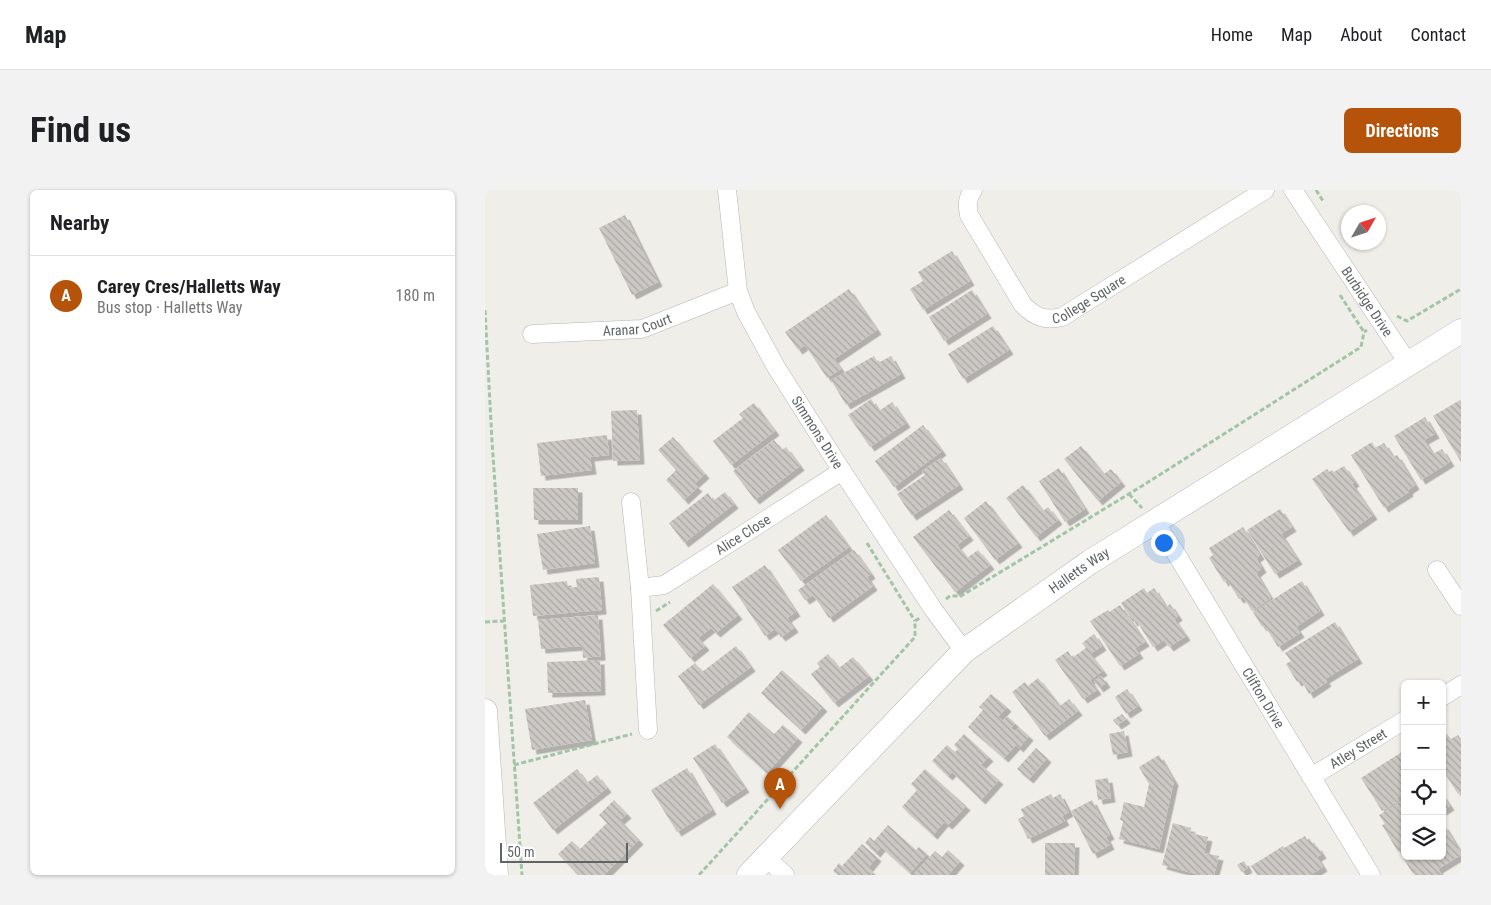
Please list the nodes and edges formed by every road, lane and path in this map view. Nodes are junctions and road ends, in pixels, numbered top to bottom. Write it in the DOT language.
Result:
graph roads {
  1 [pos="727,190"];
  2 [pos="973,190"];
  3 [pos="1265,190"];
  4 [pos="1293,190"];
  5 [pos="1461,289"];
  6 [pos="738,291"];
  7 [pos="485,310"];
  8 [pos="1381,321"];
  9 [pos="1461,331"];
  10 [pos="532,334"];
  11 [pos="1409,363"];
  12 [pos="841,470"];
  13 [pos="631,502"];
  14 [pos="1154,521"];
  15 [pos="1437,570"];
  16 [pos="640,588"];
  17 [pos="1461,606"];
  18 [pos="933,609"];
  19 [pos="485,622"];
  20 [pos="504,622"];
  21 [pos="964,651"];
  22 [pos="1461,685"];
  23 [pos="1446,694"];
  24 [pos="485,711"];
  25 [pos="1401,722"];
  26 [pos="648,730"];
  27 [pos="514,765"];
  28 [pos="1311,778"];
  29 [pos="765,857"];
  30 [pos="496,875"];
  31 [pos="522,875"];
  32 [pos="699,875"];
  33 [pos="749,875"];
  34 [pos="785,875"];
  35 [pos="1371,875"];
  1 -- 6 [label="street, Simmons Drive"];
  2 -- 3 [label="street, College Square"];
  4 -- 8 [label="street, Burbidge Drive"];
  5 -- 8 [label="path"];
  6 -- 10 [label="street, Aranar Court"];
  6 -- 12 [label="street, Simmons Drive"];
  7 -- 20 [label="path"];
  8 -- 11 [label="street, Burbidge Drive"];
  8 -- 18 [label="path"];
  9 -- 11 [label="street, Halletts Way"];
  11 -- 14 [label="street, Halletts Way"];
  12 -- 16 [label="street, Alice Close"];
  12 -- 18 [label="street, Simmons Drive"];
  13 -- 16 [label="street"];
  14 -- 21 [label="street, Halletts Way"];
  14 -- 28 [label="street, Clifton Drive"];
  15 -- 17 [label="street"];
  16 -- 26 [label="street"];
  18 -- 21 [label="street, Simmons Drive"];
  18 -- 32 [label="path"];
  19 -- 20 [label="path"];
  20 -- 27 [label="path"];
  21 -- 29 [label="street, Halletts Way"];
  22 -- 23 [label="street"];
  24 -- 30 [label="street"];
  25 -- 28 [label="street, Atley Street"];
  26 -- 27 [label="path"];
  27 -- 31 [label="path"];
  28 -- 35 [label="street, Clifton Drive"];
  29 -- 33 [label="street, Halletts Way"];
  29 -- 34 [label="street"];
}
